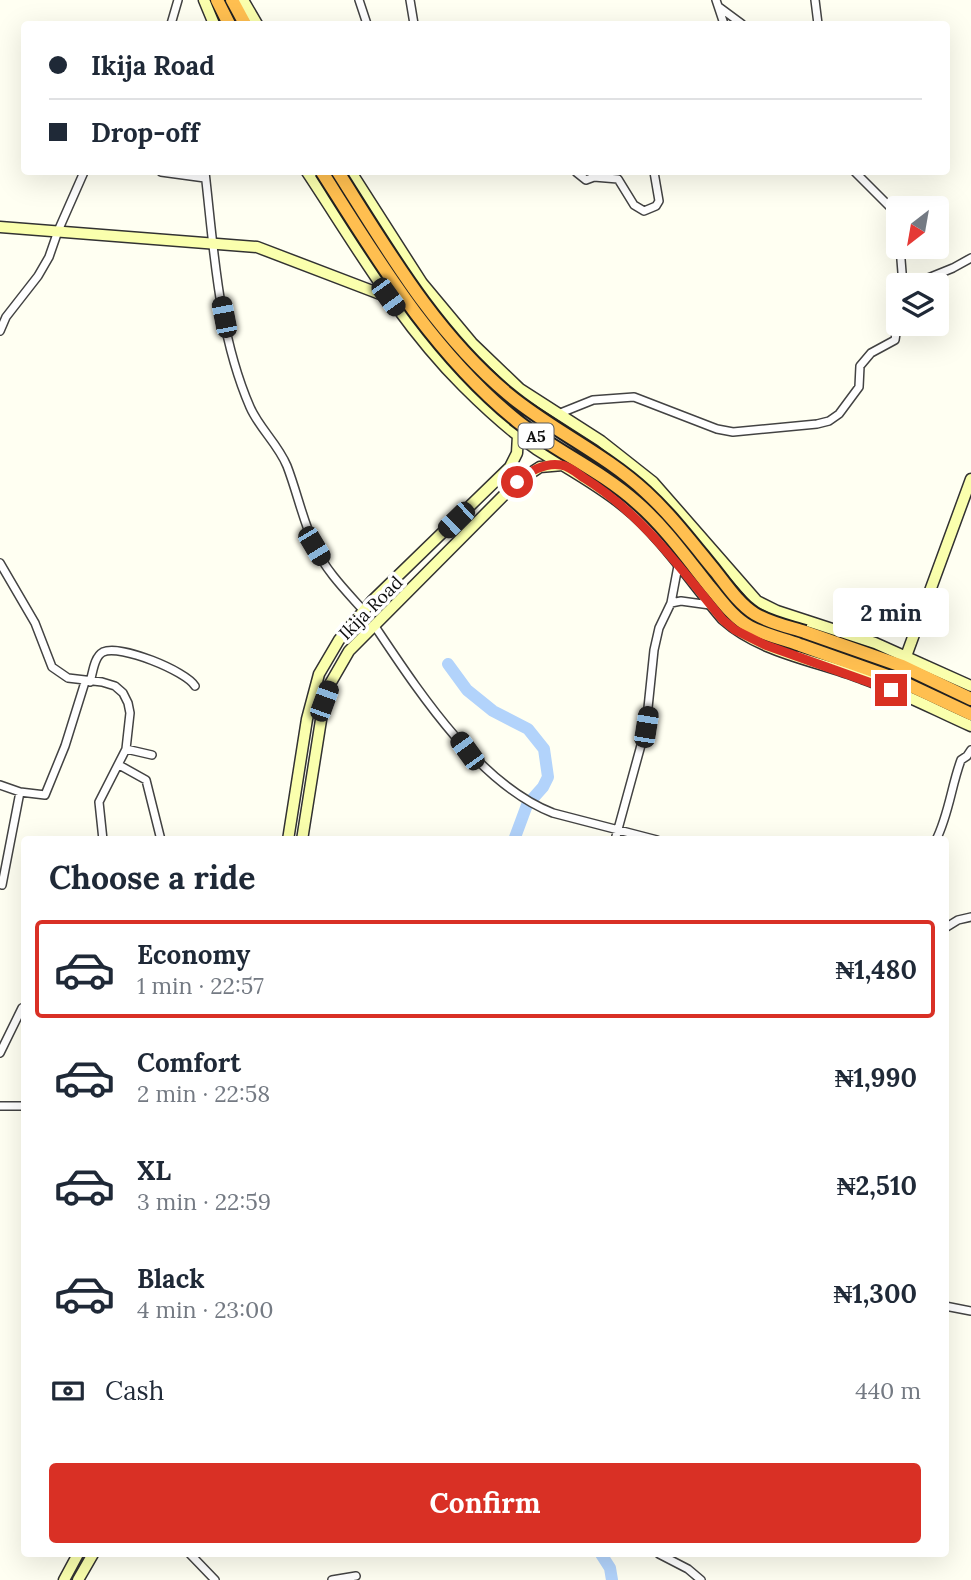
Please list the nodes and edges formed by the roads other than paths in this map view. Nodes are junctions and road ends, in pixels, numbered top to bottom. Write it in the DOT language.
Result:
graph roads {
  1 [pos="178,0"];
  2 [pos="204,0"];
  3 [pos="217,0"];
  4 [pos="232,0"];
  5 [pos="243,0"];
  6 [pos="359,0"];
  7 [pos="410,0"];
  8 [pos="816,0"];
  9 [pos="717,4"];
  10 [pos="172,21"];
  11 [pos="213,21"];
  12 [pos="228,21"];
  13 [pos="243,21"];
  14 [pos="255,21"];
  15 [pos="366,21"];
  16 [pos="414,21"];
  17 [pos="722,21"];
  18 [pos="738,21"];
  19 [pos="818,21"];
  20 [pos="83,175"];
  21 [pos="205,175"];
  22 [pos="309,175"];
  23 [pos="324,175"];
  24 [pos="340,175"];
  25 [pos="353,175"];
  26 [pos="580,175"];
  27 [pos="655,175"];
  28 [pos="858,175"];
  29 [pos="886,203"];
  30 [pos="0,227"];
  31 [pos="58,231"];
  32 [pos="214,244"];
  33 [pos="971,258"];
  34 [pos="938,273"];
  35 [pos="388,297"];
  36 [pos="0,331"];
  37 [pos="896,336"];
  38 [pos="557,414"];
  39 [pos="518,435"];
  40 [pos="621,456"];
  41 [pos="563,465"];
  42 [pos="971,479"];
  43 [pos="598,486"];
  44 [pos="0,563"];
  45 [pos="678,566"];
  46 [pos="671,603"];
  47 [pos="710,604"];
  48 [pos="363,611"];
  49 [pos="374,625"];
  50 [pos="802,638"];
  51 [pos="904,661"];
  52 [pos="87,682"];
  53 [pos="893,684"];
  54 [pos="195,686"];
  55 [pos="971,686"];
  56 [pos="971,699"];
  57 [pos="971,714"];
  58 [pos="971,726"];
  59 [pos="125,749"];
  60 [pos="971,750"];
  61 [pos="152,755"];
  62 [pos="119,765"];
  63 [pos="0,785"];
  64 [pos="20,792"];
  65 [pos="618,829"];
  66 [pos="103,836"];
  67 [pos="160,836"];
  68 [pos="289,836"];
  69 [pos="303,836"];
  70 [pos="616,836"];
  71 [pos="643,836"];
  72 [pos="938,836"];
  73 [pos="2,885"];
  74 [pos="971,917"];
  75 [pos="949,926"];
  76 [pos="21,1011"];
  77 [pos="0,1053"];
  78 [pos="0,1106"];
  79 [pos="21,1106"];
  80 [pos="949,1308"];
  81 [pos="971,1311"];
  82 [pos="76,1557"];
  83 [pos="91,1557"];
  84 [pos="193,1557"];
  85 [pos="665,1557"];
  86 [pos="356,1576"];
  87 [pos="216,1579"];
  88 [pos="64,1580"];
  89 [pos="78,1580"];
  90 [pos="332,1580"];
  91 [pos="701,1580"];
  1 -- 10 [label="street"];
  2 -- 11 [label="street"];
  3 -- 12 [label="highway"];
  4 -- 13 [label="highway"];
  5 -- 14 [label="street"];
  6 -- 15 [label="street"];
  7 -- 16 [label="street"];
  8 -- 19 [label="street"];
  9 -- 17 [label="street"];
  9 -- 18 [label="street"];
  20 -- 31 [label="street"];
  21 -- 32 [label="street"];
  22 -- 35 [label="street"];
  23 -- 50 [label="highway, A5, bridge"];
  24 -- 50 [label="highway, A5, bridge"];
  25 -- 38 [label="street"];
  26 -- 27 [label="street"];
  28 -- 29 [label="street"];
  30 -- 31 [label="street"];
  31 -- 32 [label="street"];
  31 -- 36 [label="street"];
  32 -- 35 [label="street"];
  32 -- 48 [label="street"];
  33 -- 34 [label="street"];
  35 -- 39 [label="street"];
  37 -- 38 [label="street"];
  38 -- 40 [label="street"];
  39 -- 41 [label="street"];
  39 -- 48 [label="street, Ikija Road"];
  40 -- 43 [label="street"];
  40 -- 51 [label="street"];
  41 -- 43 [label="street"];
  41 -- 49 [label="street, Ikija Road"];
  42 -- 51 [label="street"];
  43 -- 45 [label="street"];
  44 -- 52 [label="street"];
  45 -- 46 [label="street"];
  45 -- 47 [label="street"];
  46 -- 47 [label="street"];
  46 -- 65 [label="street"];
  47 -- 53 [label="street"];
  48 -- 68 [label="street, Ikija Road"];
  49 -- 65 [label="street"];
  49 -- 69 [label="street, Ikija Road"];
  50 -- 51 [label="highway, A5"];
  50 -- 53 [label="highway, A5"];
  51 -- 55 [label="street"];
  51 -- 56 [label="highway, A5"];
  52 -- 54 [label="street"];
  52 -- 59 [label="street"];
  52 -- 64 [label="street"];
  53 -- 57 [label="highway, A5"];
  53 -- 58 [label="street"];
  59 -- 61 [label="street"];
  59 -- 62 [label="street"];
  60 -- 72 [label="street"];
  62 -- 66 [label="street"];
  62 -- 67 [label="street"];
  63 -- 64 [label="street"];
  64 -- 73 [label="street"];
  65 -- 70 [label="street"];
  65 -- 71 [label="street"];
  74 -- 75 [label="street"];
  76 -- 77 [label="street"];
  78 -- 79 [label="street"];
  80 -- 81 [label="street"];
  82 -- 88 [label="street"];
  83 -- 89 [label="street"];
  84 -- 87 [label="street"];
  85 -- 91 [label="street"];
  86 -- 90 [label="street"];
}
